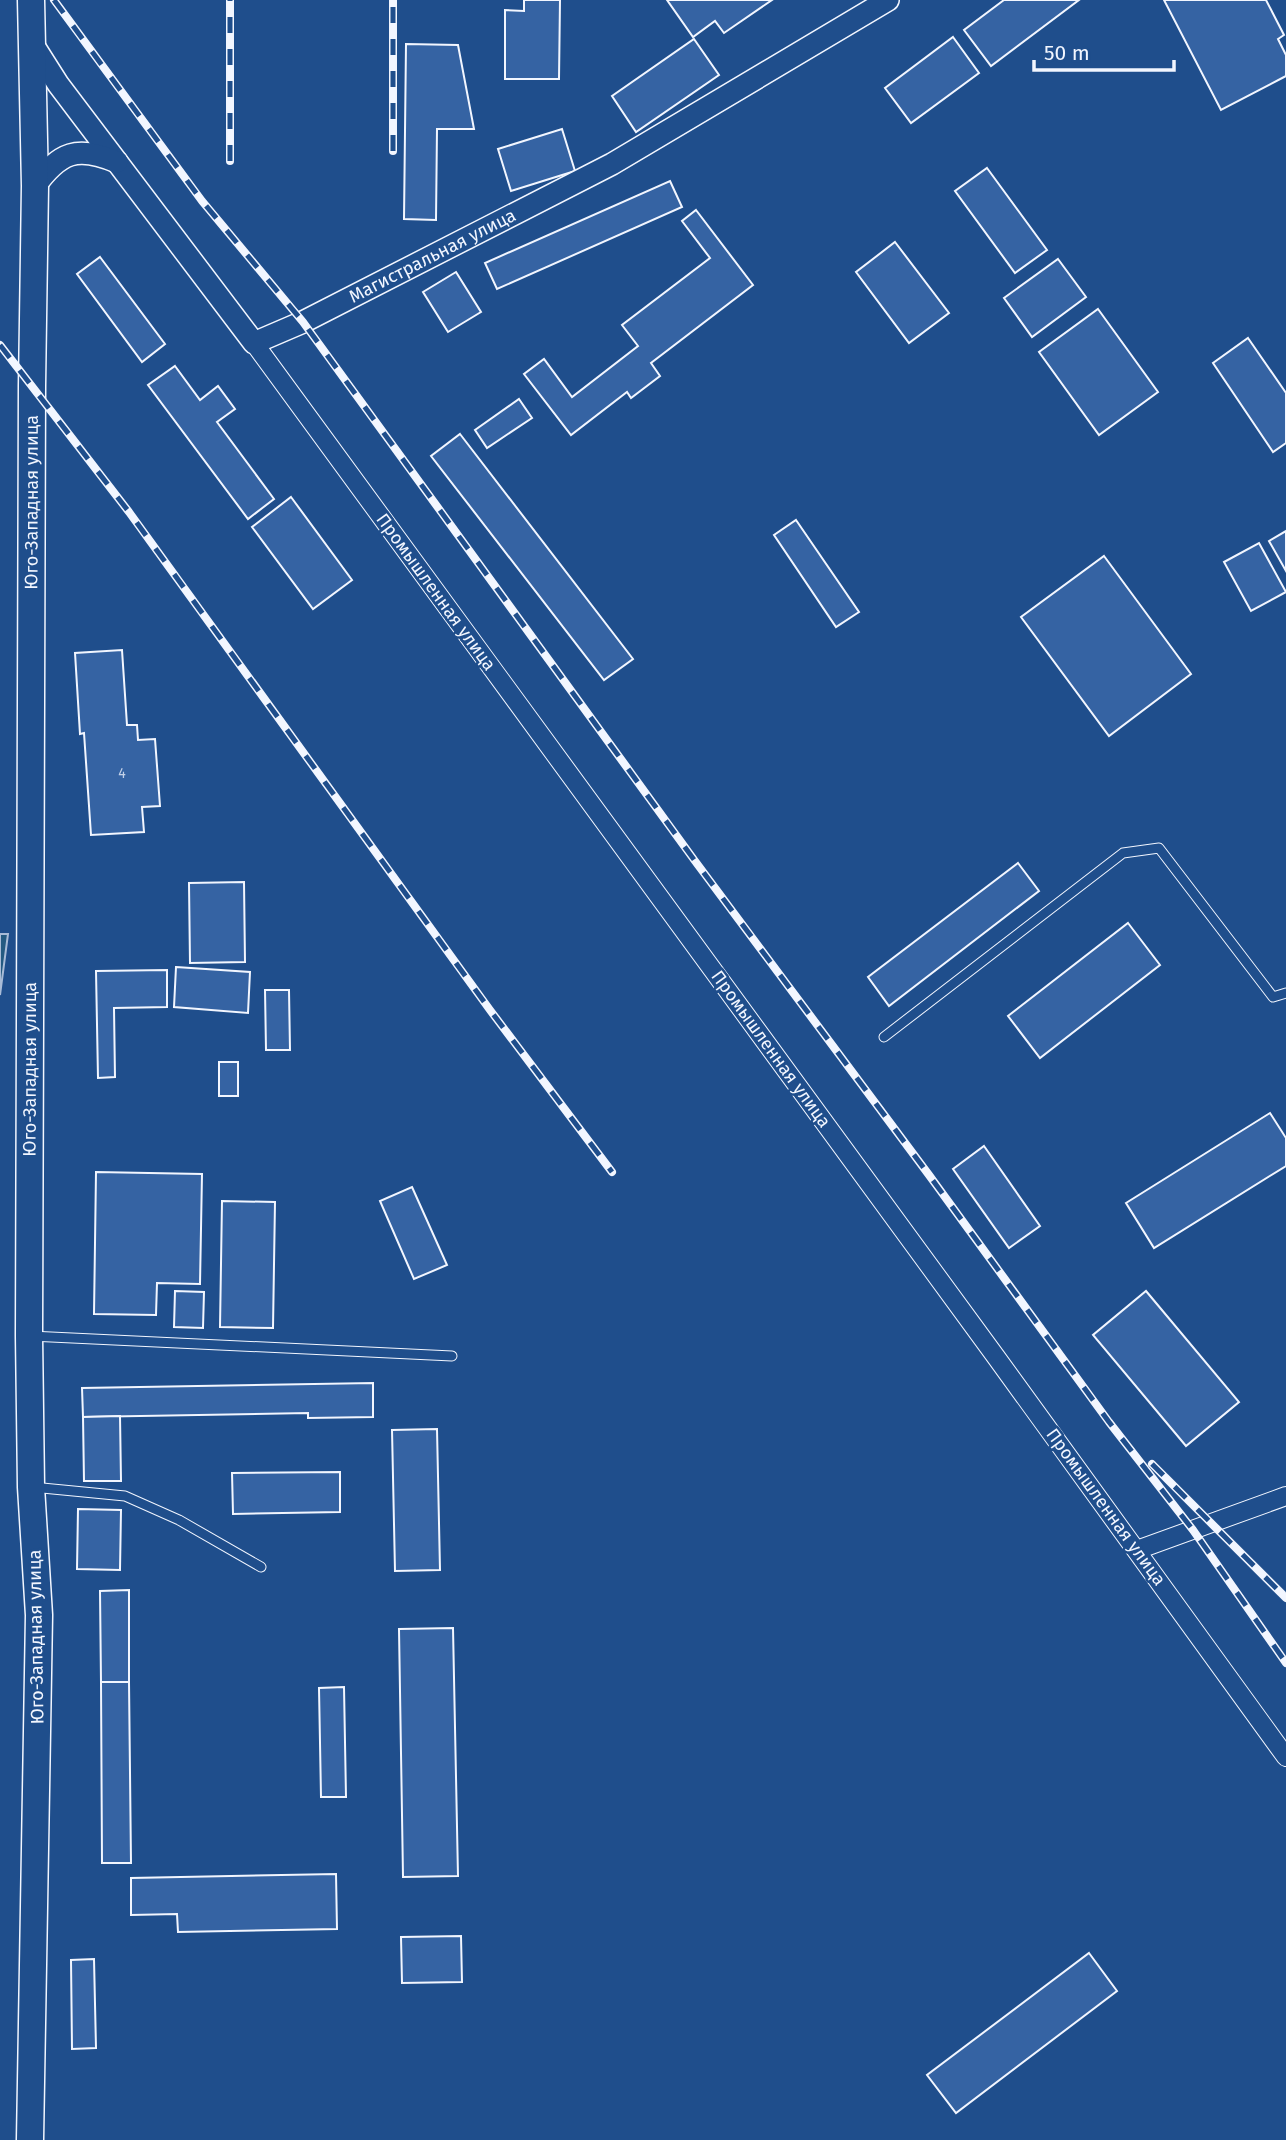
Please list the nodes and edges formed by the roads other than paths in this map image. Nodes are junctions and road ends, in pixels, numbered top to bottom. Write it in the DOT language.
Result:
graph roads {
  1 [pos="31,0"];
  2 [pos="888,0"];
  3 [pos="32,43"];
  4 [pos="117,162"];
  5 [pos="35,186"];
  6 [pos="254,343"];
  7 [pos="1286,993"];
  8 [pos="884,1037"];
  9 [pos="29,1336"];
  10 [pos="452,1356"];
  11 [pos="31,1487"];
  12 [pos="1286,1496"];
  13 [pos="1138,1550"];
  14 [pos="261,1567"];
  15 [pos="1286,1757"];
  16 [pos="30,2140"];
  1 -- 3 [label="main road, Юго-Западная улица"];
  2 -- 6 [label="street, Магистральная улица"];
  3 -- 4 [label="street"];
  3 -- 5 [label="main road, Юго-Западная улица"];
  4 -- 5 [label="street"];
  4 -- 6 [label="street"];
  5 -- 9 [label="main road, Юго-Западная улица"];
  6 -- 13 [label="street, Промышленная улица"];
  7 -- 8 [label="lane"];
  9 -- 10 [label="lane"];
  9 -- 11 [label="main road, Юго-Западная улица"];
  11 -- 14 [label="lane"];
  11 -- 16 [label="main road, Юго-Западная улица"];
  12 -- 13 [label="street"];
  13 -- 15 [label="street, Промышленная улица"];
}
